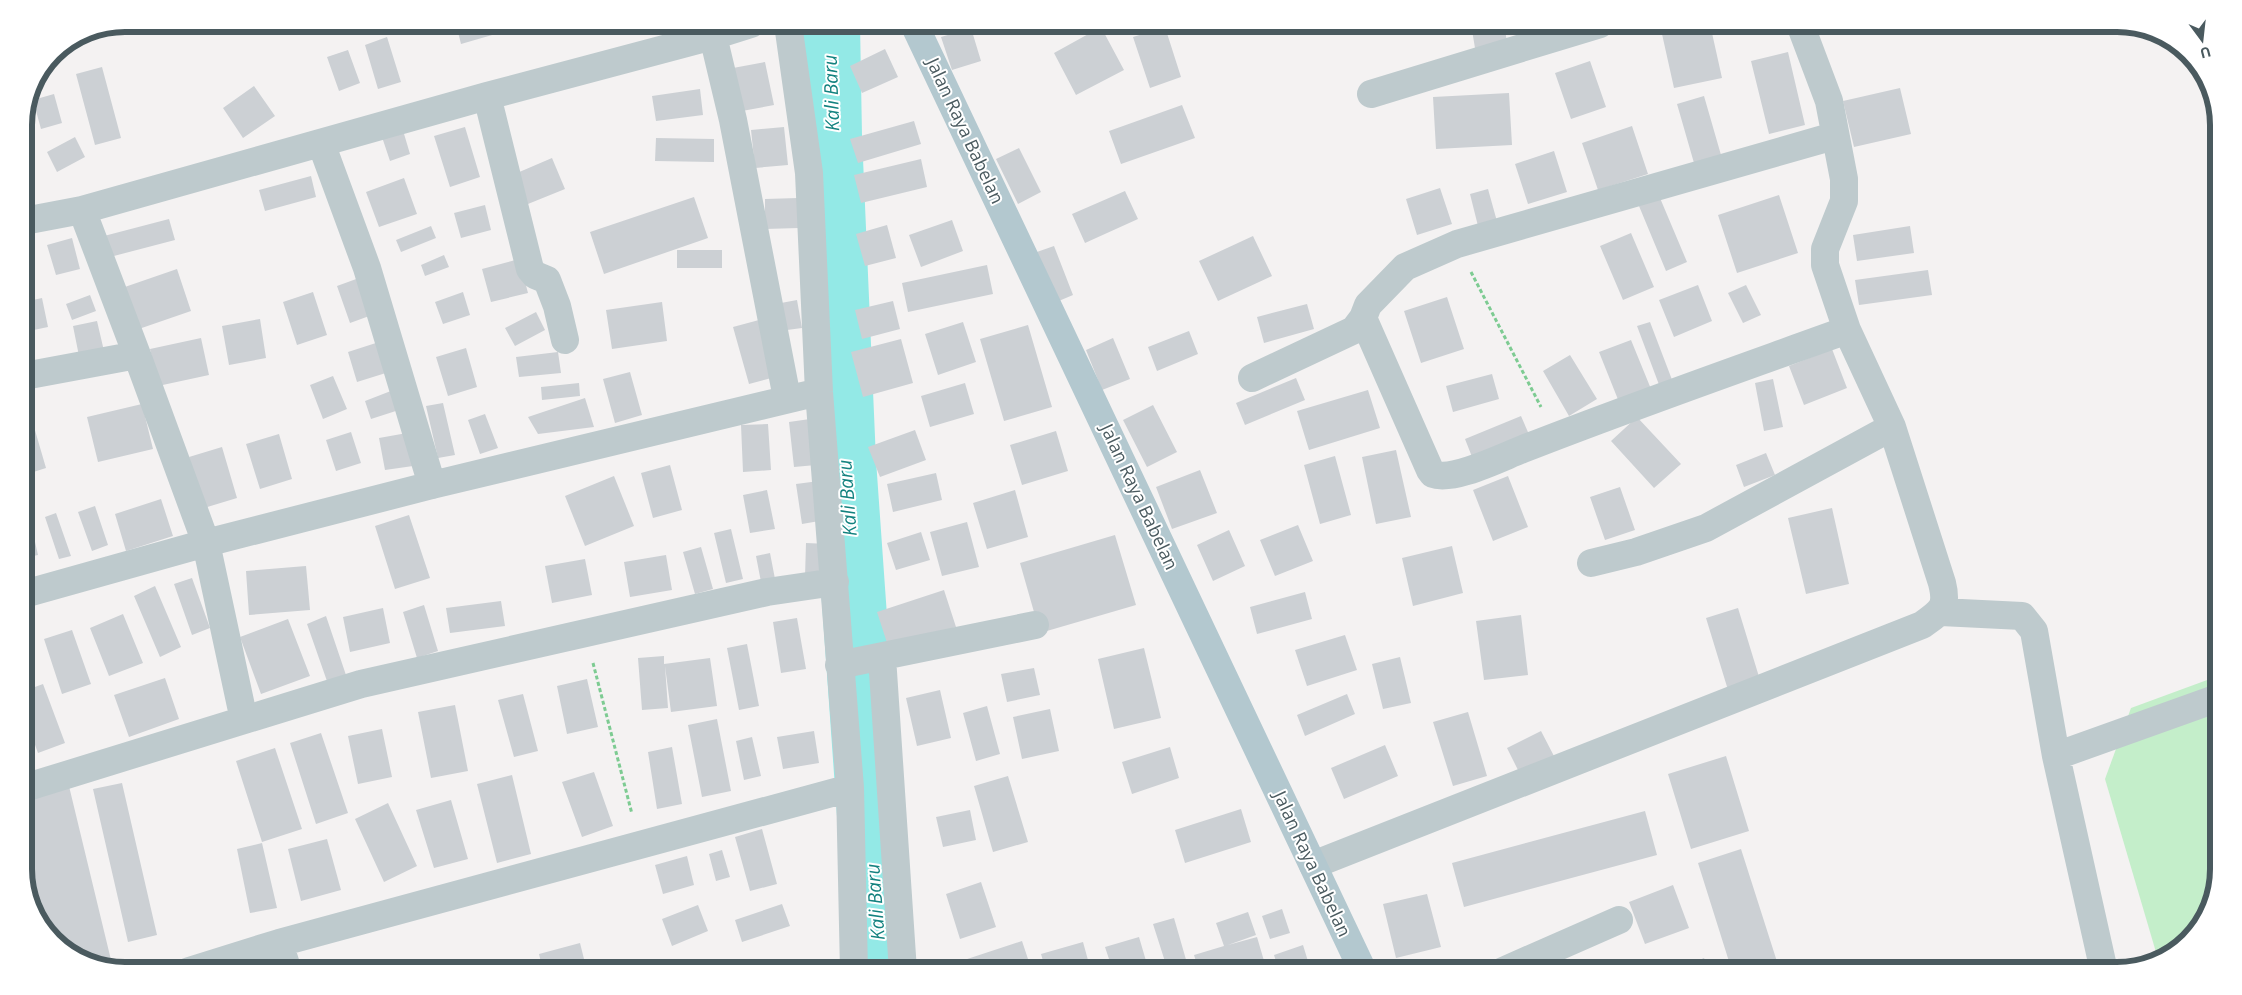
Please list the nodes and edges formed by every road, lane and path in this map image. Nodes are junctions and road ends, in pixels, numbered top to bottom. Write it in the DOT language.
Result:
graph roads {
  1 [pos="726,32"];
  2 [pos="789,32"];
  3 [pos="918,32"];
  4 [pos="1542,32"];
  5 [pos="1803,32"];
  6 [pos="1527,34"];
  7 [pos="713,36"];
  8 [pos="1371,94"];
  9 [pos="487,96"];
  10 [pos="1834,136"];
  11 [pos="321,143"];
  12 [pos="82,210"];
  13 [pos="33,219"];
  14 [pos="1457,244"];
  15 [pos="1364,318"];
  16 [pos="1847,330"];
  17 [pos="565,340"];
  18 [pos="138,355"];
  19 [pos="33,374"];
  20 [pos="1252,378"];
  21 [pos="819,392"];
  22 [pos="787,398"];
  23 [pos="1892,427"];
  24 [pos="1556,436"];
  25 [pos="432,485"];
  26 [pos="206,543"];
  27 [pos="1591,562"];
  28 [pos="835,582"];
  29 [pos="33,591"];
  30 [pos="1941,612"];
  31 [pos="1035,625"];
  32 [pos="585,633"];
  33 [pos="861,661"];
  34 [pos="2210,701"];
  35 [pos="244,720"];
  36 [pos="2056,756"];
  37 [pos="33,785"];
  38 [pos="850,788"];
  39 [pos="640,844"];
  40 [pos="1313,865"];
  41 [pos="1619,920"];
  42 [pos="279,943"];
  43 [pos="219,962"];
  44 [pos="285,962"];
  45 [pos="854,962"];
  46 [pos="901,962"];
  47 [pos="1359,962"];
  48 [pos="1523,962"];
  49 [pos="2102,962"];
  1 -- 7 [label="street"];
  2 -- 21 [label="street"];
  3 -- 40 [label="main road, Jalan Raya Babelan"];
  4 -- 6 [label="street"];
  5 -- 10 [label="street"];
  6 -- 8 [label="street"];
  7 -- 9 [label="street"];
  7 -- 22 [label="street"];
  9 -- 11 [label="street"];
  9 -- 17 [label="street"];
  10 -- 14 [label="street"];
  10 -- 16 [label="street"];
  11 -- 12 [label="street"];
  11 -- 25 [label="street"];
  12 -- 13 [label="street"];
  12 -- 18 [label="street"];
  14 -- 15 [label="street"];
  14 -- 24 [label="path"];
  15 -- 20 [label="street"];
  15 -- 24 [label="street"];
  16 -- 23 [label="street"];
  16 -- 24 [label="street"];
  18 -- 19 [label="street"];
  18 -- 26 [label="street"];
  21 -- 22 [label="street"];
  21 -- 28 [label="street"];
  22 -- 25 [label="street"];
  23 -- 27 [label="street"];
  23 -- 30 [label="street"];
  25 -- 26 [label="street"];
  26 -- 29 [label="street"];
  26 -- 35 [label="street"];
  28 -- 32 [label="street"];
  28 -- 33 [label="street"];
  30 -- 36 [label="street"];
  30 -- 40 [label="street"];
  31 -- 33 [label="street"];
  32 -- 35 [label="street"];
  32 -- 39 [label="path"];
  33 -- 38 [label="street"];
  33 -- 46 [label="street"];
  34 -- 36 [label="street"];
  35 -- 37 [label="street"];
  36 -- 49 [label="street"];
  38 -- 39 [label="street"];
  38 -- 45 [label="street"];
  39 -- 42 [label="street"];
  40 -- 47 [label="main road, Jalan Raya Babelan"];
  41 -- 48 [label="street"];
  42 -- 43 [label="street"];
  42 -- 44 [label="street"];
}
